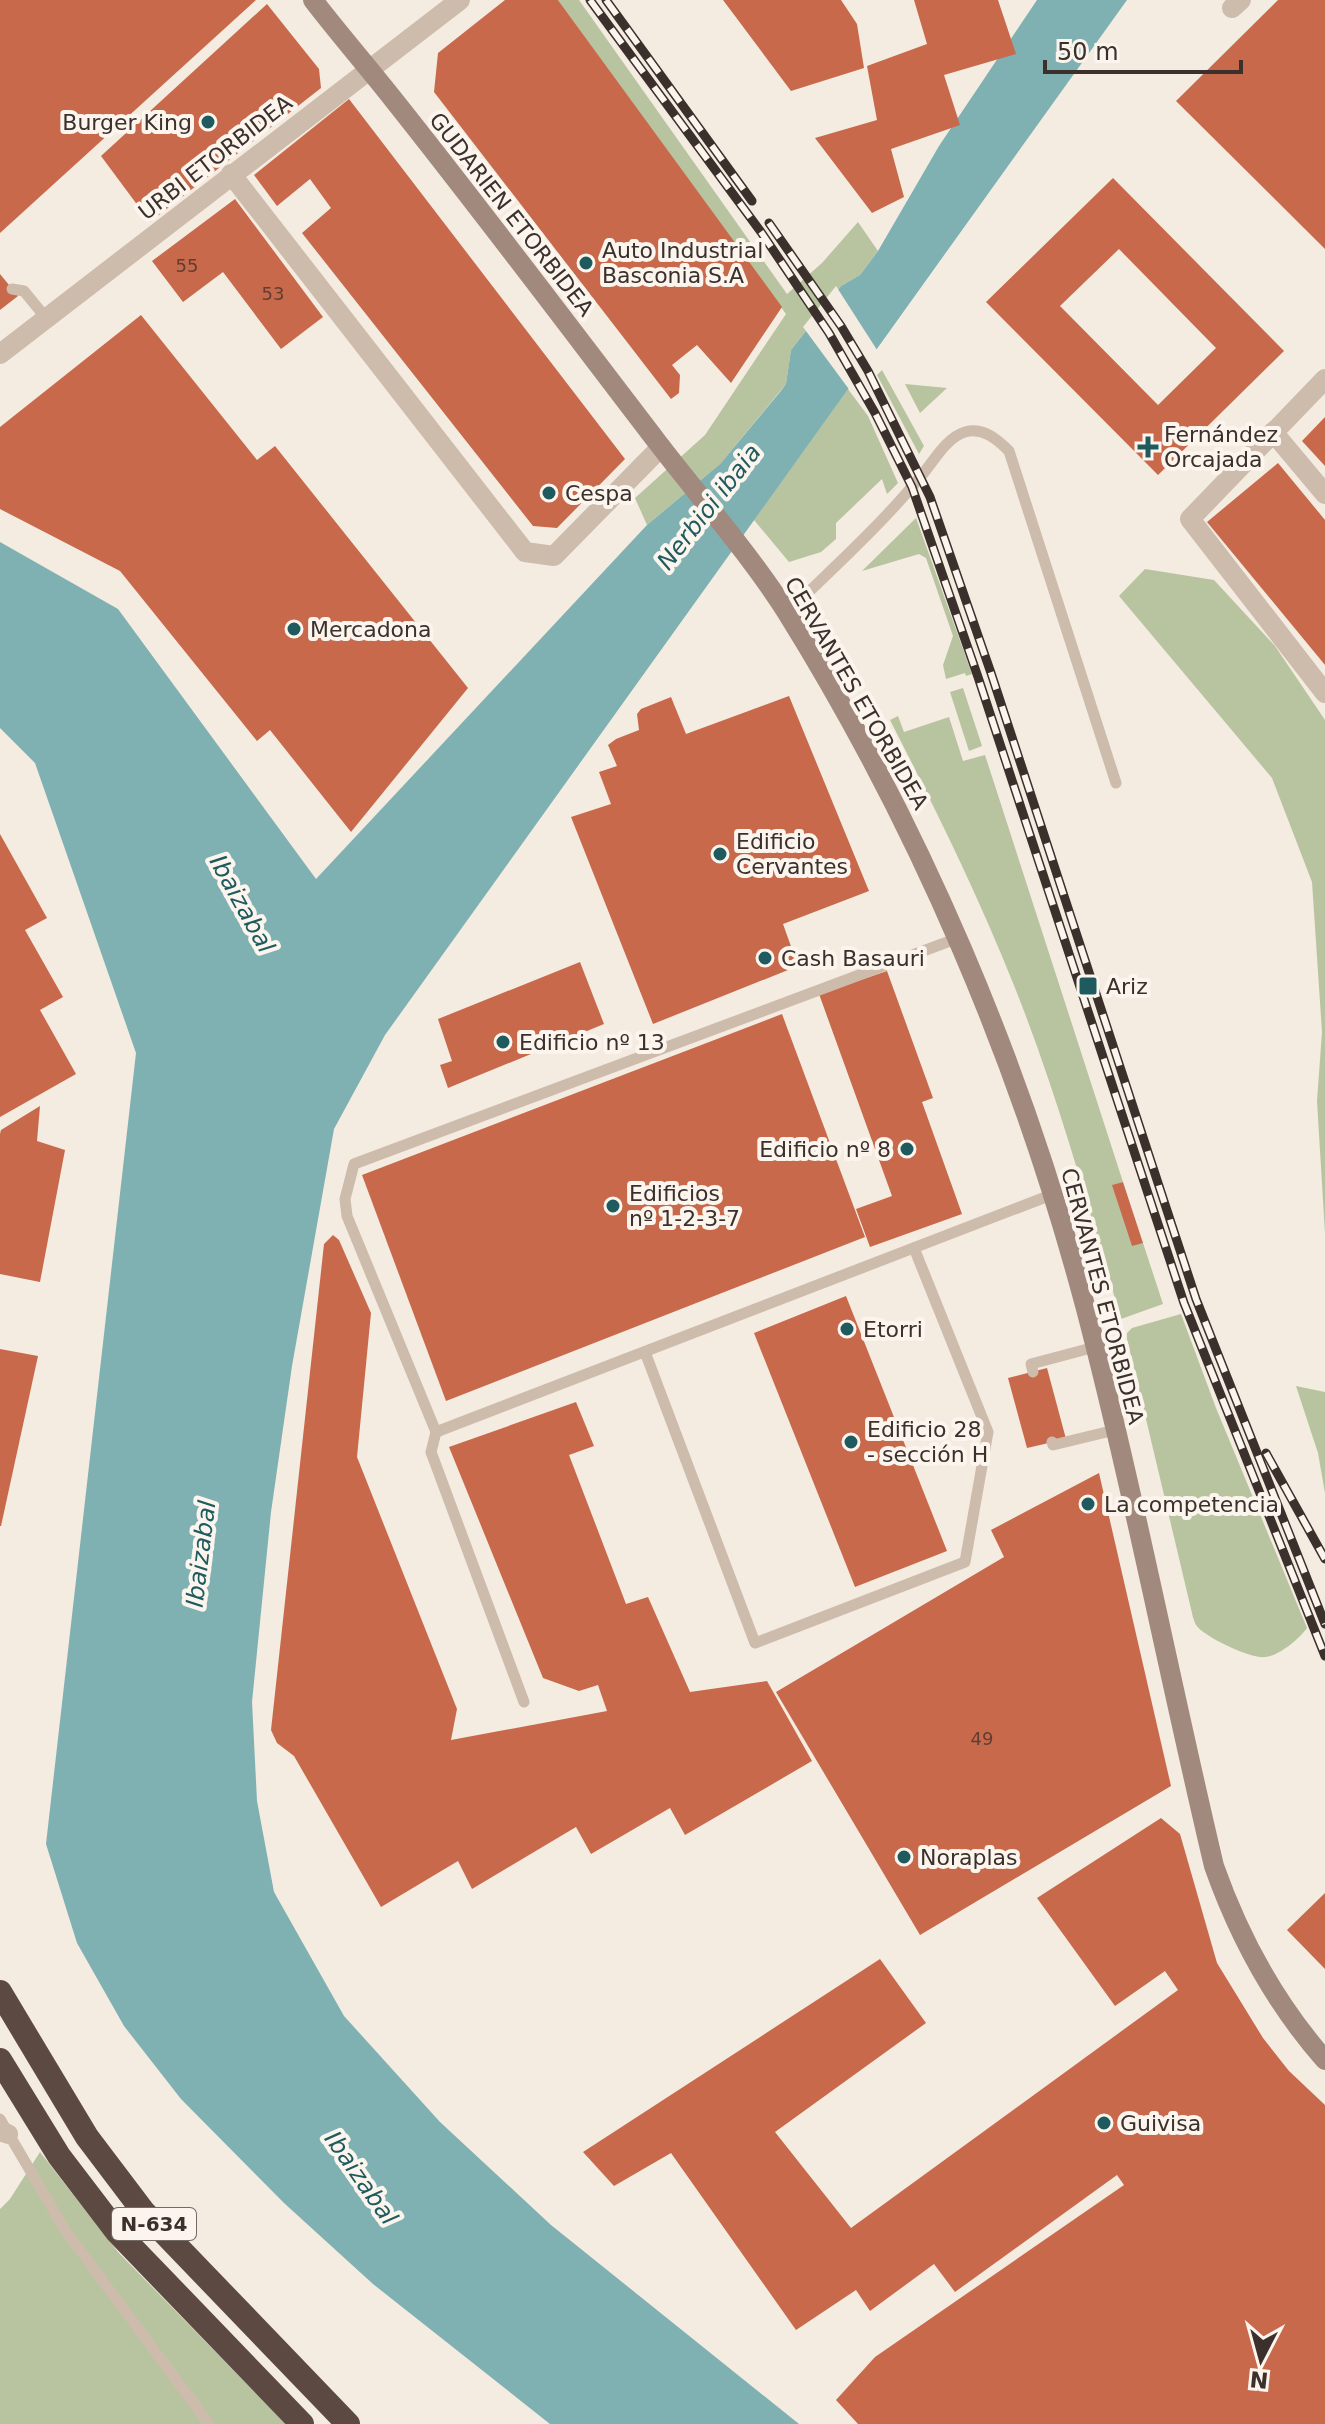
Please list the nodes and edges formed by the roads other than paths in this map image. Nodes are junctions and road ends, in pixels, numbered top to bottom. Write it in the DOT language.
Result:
graph roads {
  1 [pos="313,0"];
  2 [pos="460,0"];
  3 [pos="368,69"];
  4 [pos="231,174"];
  5 [pos="12,289"];
  6 [pos="46,318"];
  7 [pos="0,354"];
  8 [pos="1325,379"];
  9 [pos="1273,432"];
  10 [pos="666,453"];
  11 [pos="1325,494"];
  12 [pos="758,570"];
  13 [pos="787,613"];
  14 [pos="1325,693"];
  15 [pos="1116,783"];
  16 [pos="958,938"];
  17 [pos="1051,1195"];
  18 [pos="914,1248"];
  19 [pos="1095,1347"];
  20 [pos="645,1352"];
  21 [pos="1033,1372"];
  22 [pos="1115,1430"];
  23 [pos="436,1432"];
  24 [pos="1052,1444"];
  25 [pos="524,1702"];
  26 [pos="0,1992"];
  27 [pos="0,2060"];
  28 [pos="1325,2060"];
  29 [pos="3,2128"];
  30 [pos="209,2424"];
  31 [pos="302,2424"];
  32 [pos="348,2424"];
  1 -- 3 [label="street, GUDARIEN ETORBIDEA"];
  2 -- 3 [label="street, URBI ETORBIDEA"];
  3 -- 4 [label="street, URBI ETORBIDEA"];
  3 -- 10 [label="street, GUDARIEN ETORBIDEA"];
  4 -- 6 [label="street, URBI ETORBIDEA"];
  4 -- 10 [label="street"];
  5 -- 6 [label="lane"];
  6 -- 7 [label="street, URBI ETORBIDEA"];
  8 -- 9 [label="street"];
  9 -- 11 [label="street"];
  9 -- 14 [label="street"];
  10 -- 12 [label="street, GUDARIEN ETORBIDEA"];
  12 -- 13 [label="street, CERVANTES ETORBIDEA"];
  13 -- 15 [label="lane"];
  13 -- 16 [label="street, CERVANTES ETORBIDEA"];
  16 -- 17 [label="street, CERVANTES ETORBIDEA"];
  16 -- 23 [label="lane"];
  17 -- 18 [label="lane"];
  17 -- 19 [label="street, CERVANTES ETORBIDEA"];
  18 -- 20 [label="lane"];
  18 -- 20 [label="lane"];
  19 -- 21 [label="lane"];
  19 -- 22 [label="street, CERVANTES ETORBIDEA"];
  20 -- 23 [label="lane"];
  22 -- 24 [label="lane"];
  22 -- 28 [label="street, CERVANTES ETORBIDEA"];
  23 -- 25 [label="lane"];
  26 -- 32 [label="highway, N-634"];
  27 -- 31 [label="highway, N-634"];
  29 -- 30 [label="lane"];
}
